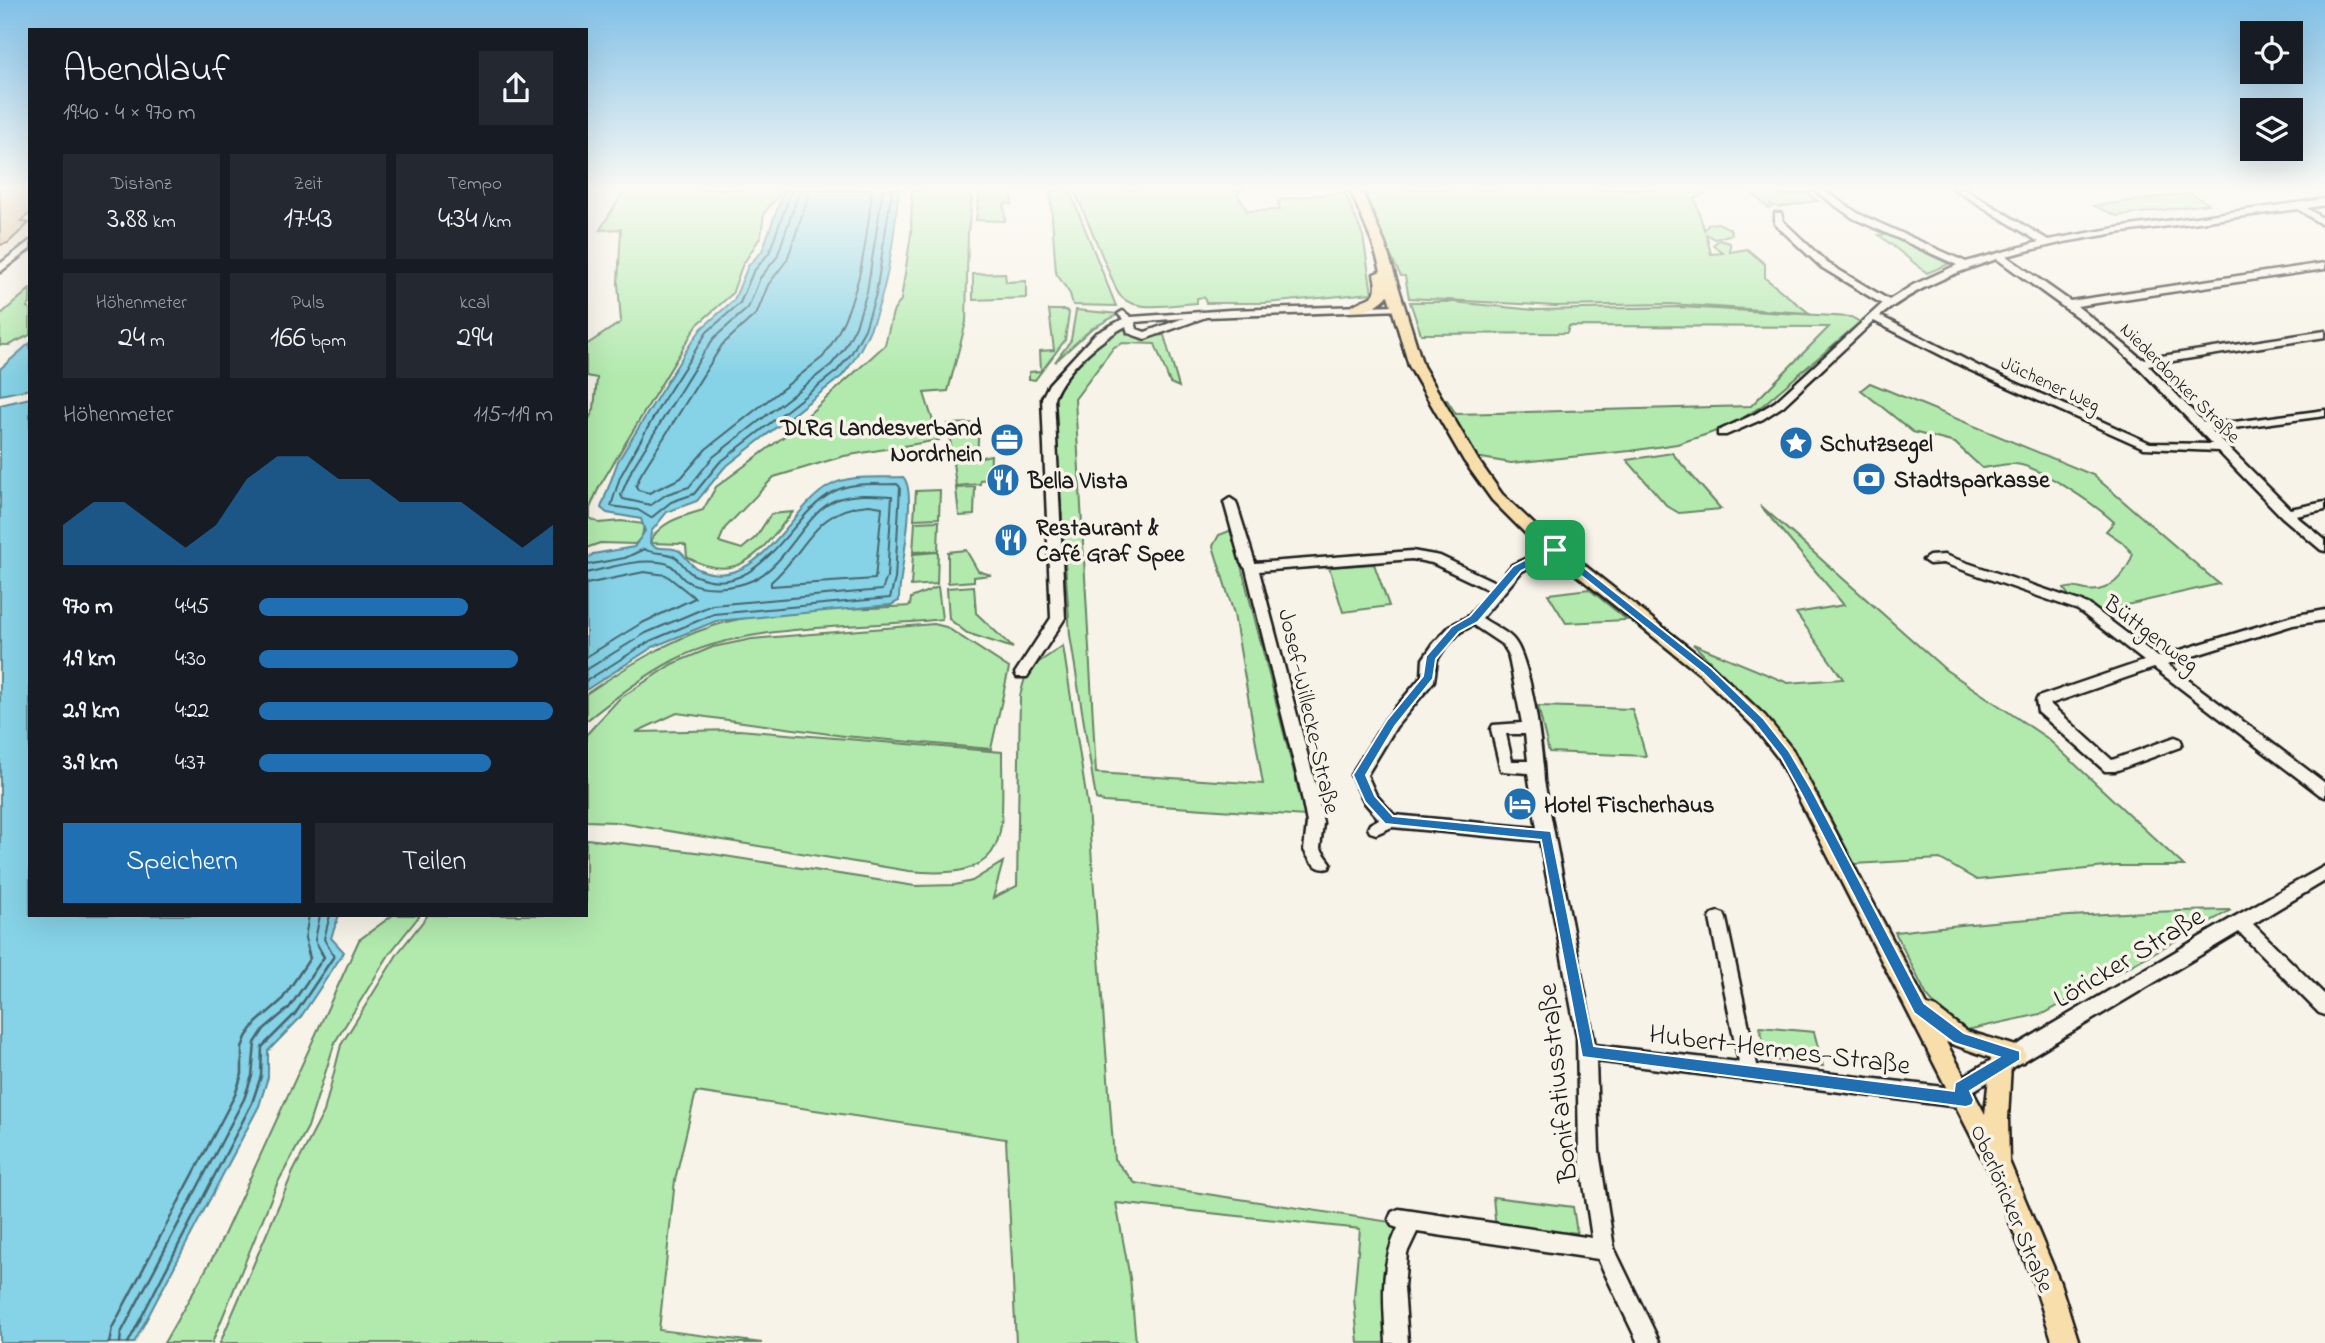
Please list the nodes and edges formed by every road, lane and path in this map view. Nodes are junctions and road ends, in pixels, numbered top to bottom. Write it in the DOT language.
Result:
graph roads {
  1 [pos="21,252"];
  2 [pos="1380,252"];
  3 [pos="1809,252"];
  4 [pos="1934,252"];
  5 [pos="2015,252"];
  6 [pos="2000,256"];
  7 [pos="1385,263"];
  8 [pos="1966,266"];
  9 [pos="2325,266"];
  10 [pos="0,269"];
  11 [pos="1887,303"];
  12 [pos="2070,304"];
  13 [pos="1398,308"];
  14 [pos="1355,309"];
  15 [pos="1202,315"];
  16 [pos="1126,317"];
  17 [pos="1875,317"];
  18 [pos="2325,334"];
  19 [pos="2140,363"];
  20 [pos="2325,413"];
  21 [pos="2201,425"];
  22 [pos="1723,433"];
  23 [pos="2220,448"];
  24 [pos="1230,502"];
  25 [pos="2325,506"];
  26 [pos="2286,514"];
  27 [pos="2325,547"];
  28 [pos="1555,550"];
  29 [pos="1929,560"];
  30 [pos="1252,567"];
  31 [pos="1499,589"];
  32 [pos="2325,615"];
  33 [pos="1474,619"];
  34 [pos="2156,662"];
  35 [pos="1021,673"];
  36 [pos="1528,729"];
  37 [pos="2175,743"];
  38 [pos="1535,767"];
  39 [pos="2325,791"];
  40 [pos="1547,835"];
  41 [pos="1323,863"];
  42 [pos="2325,873"];
  43 [pos="1718,919"];
  44 [pos="2240,922"];
  45 [pos="2325,1007"];
  46 [pos="1919,1008"];
  47 [pos="1587,1052"];
  48 [pos="2008,1060"];
  49 [pos="1750,1073"];
  50 [pos="1964,1094"];
  51 [pos="2000,1168"];
  52 [pos="1604,1250"];
  53 [pos="1397,1343"];
  54 [pos="1649,1343"];
  55 [pos="2066,1343"];
  1 -- 10 [label="street"];
  2 -- 7 [label="main road, Oberlöricker Straße"];
  3 -- 11 [label="street"];
  4 -- 8 [label="street"];
  5 -- 6 [label="street"];
  6 -- 8 [label="street"];
  6 -- 12 [label="street, Niederdonker Straße"];
  7 -- 13 [label="main road, Oberlöricker Straße"];
  7 -- 14 [label="main road"];
  8 -- 11 [label="street"];
  9 -- 12 [label="street"];
  11 -- 17 [label="street"];
  12 -- 19 [label="street, Niederdonker Straße"];
  13 -- 14 [label="street"];
  13 -- 28 [label="main road, Oberlöricker Straße"];
  14 -- 15 [label="street"];
  15 -- 16 [label="street"];
  15 -- 16 [label="street"];
  16 -- 35 [label="street"];
  17 -- 22 [label="street"];
  17 -- 23 [label="street, Jüchener Weg"];
  18 -- 19 [label="street"];
  19 -- 21 [label="street, Niederdonker Straße"];
  20 -- 21 [label="street"];
  21 -- 23 [label="street, Niederdonker Straße"];
  23 -- 26 [label="street, Niederdonker Straße"];
  24 -- 30 [label="street, Josef-Willecke-Straße"];
  25 -- 26 [label="street"];
  26 -- 27 [label="street, Niederdonker Straße"];
  28 -- 31 [label="street"];
  28 -- 46 [label="main road, Oberlöricker Straße"];
  29 -- 34 [label="street, Büttgenweg"];
  30 -- 31 [label="street"];
  30 -- 41 [label="street, Josef-Willecke-Straße"];
  31 -- 33 [label="street"];
  32 -- 34 [label="street"];
  33 -- 36 [label="street, Bonifatiusstraße"];
  33 -- 40 [label="street"];
  34 -- 37 [label="street"];
  34 -- 39 [label="street, Büttgenweg"];
  36 -- 38 [label="street, Bonifatiusstraße"];
  36 -- 38 [label="street"];
  38 -- 40 [label="street, Bonifatiusstraße"];
  40 -- 47 [label="street, Bonifatiusstraße"];
  42 -- 44 [label="street, Löricker Straße"];
  43 -- 49 [label="street"];
  44 -- 45 [label="street"];
  44 -- 48 [label="street, Löricker Straße"];
  46 -- 48 [label="main road"];
  46 -- 50 [label="main road, Oberlöricker Straße"];
  47 -- 49 [label="street, Hubert-Hermes-Straße"];
  47 -- 52 [label="street, Bonifatiusstraße"];
  48 -- 50 [label="street, Löricker Straße"];
  48 -- 51 [label="main road"];
  49 -- 50 [label="street, Hubert-Hermes-Straße"];
  50 -- 51 [label="main road, Oberlöricker Straße"];
  51 -- 55 [label="main road, Oberlöricker Straße"];
  52 -- 53 [label="street"];
  52 -- 54 [label="street, Bonifatiusstraße"];
}
